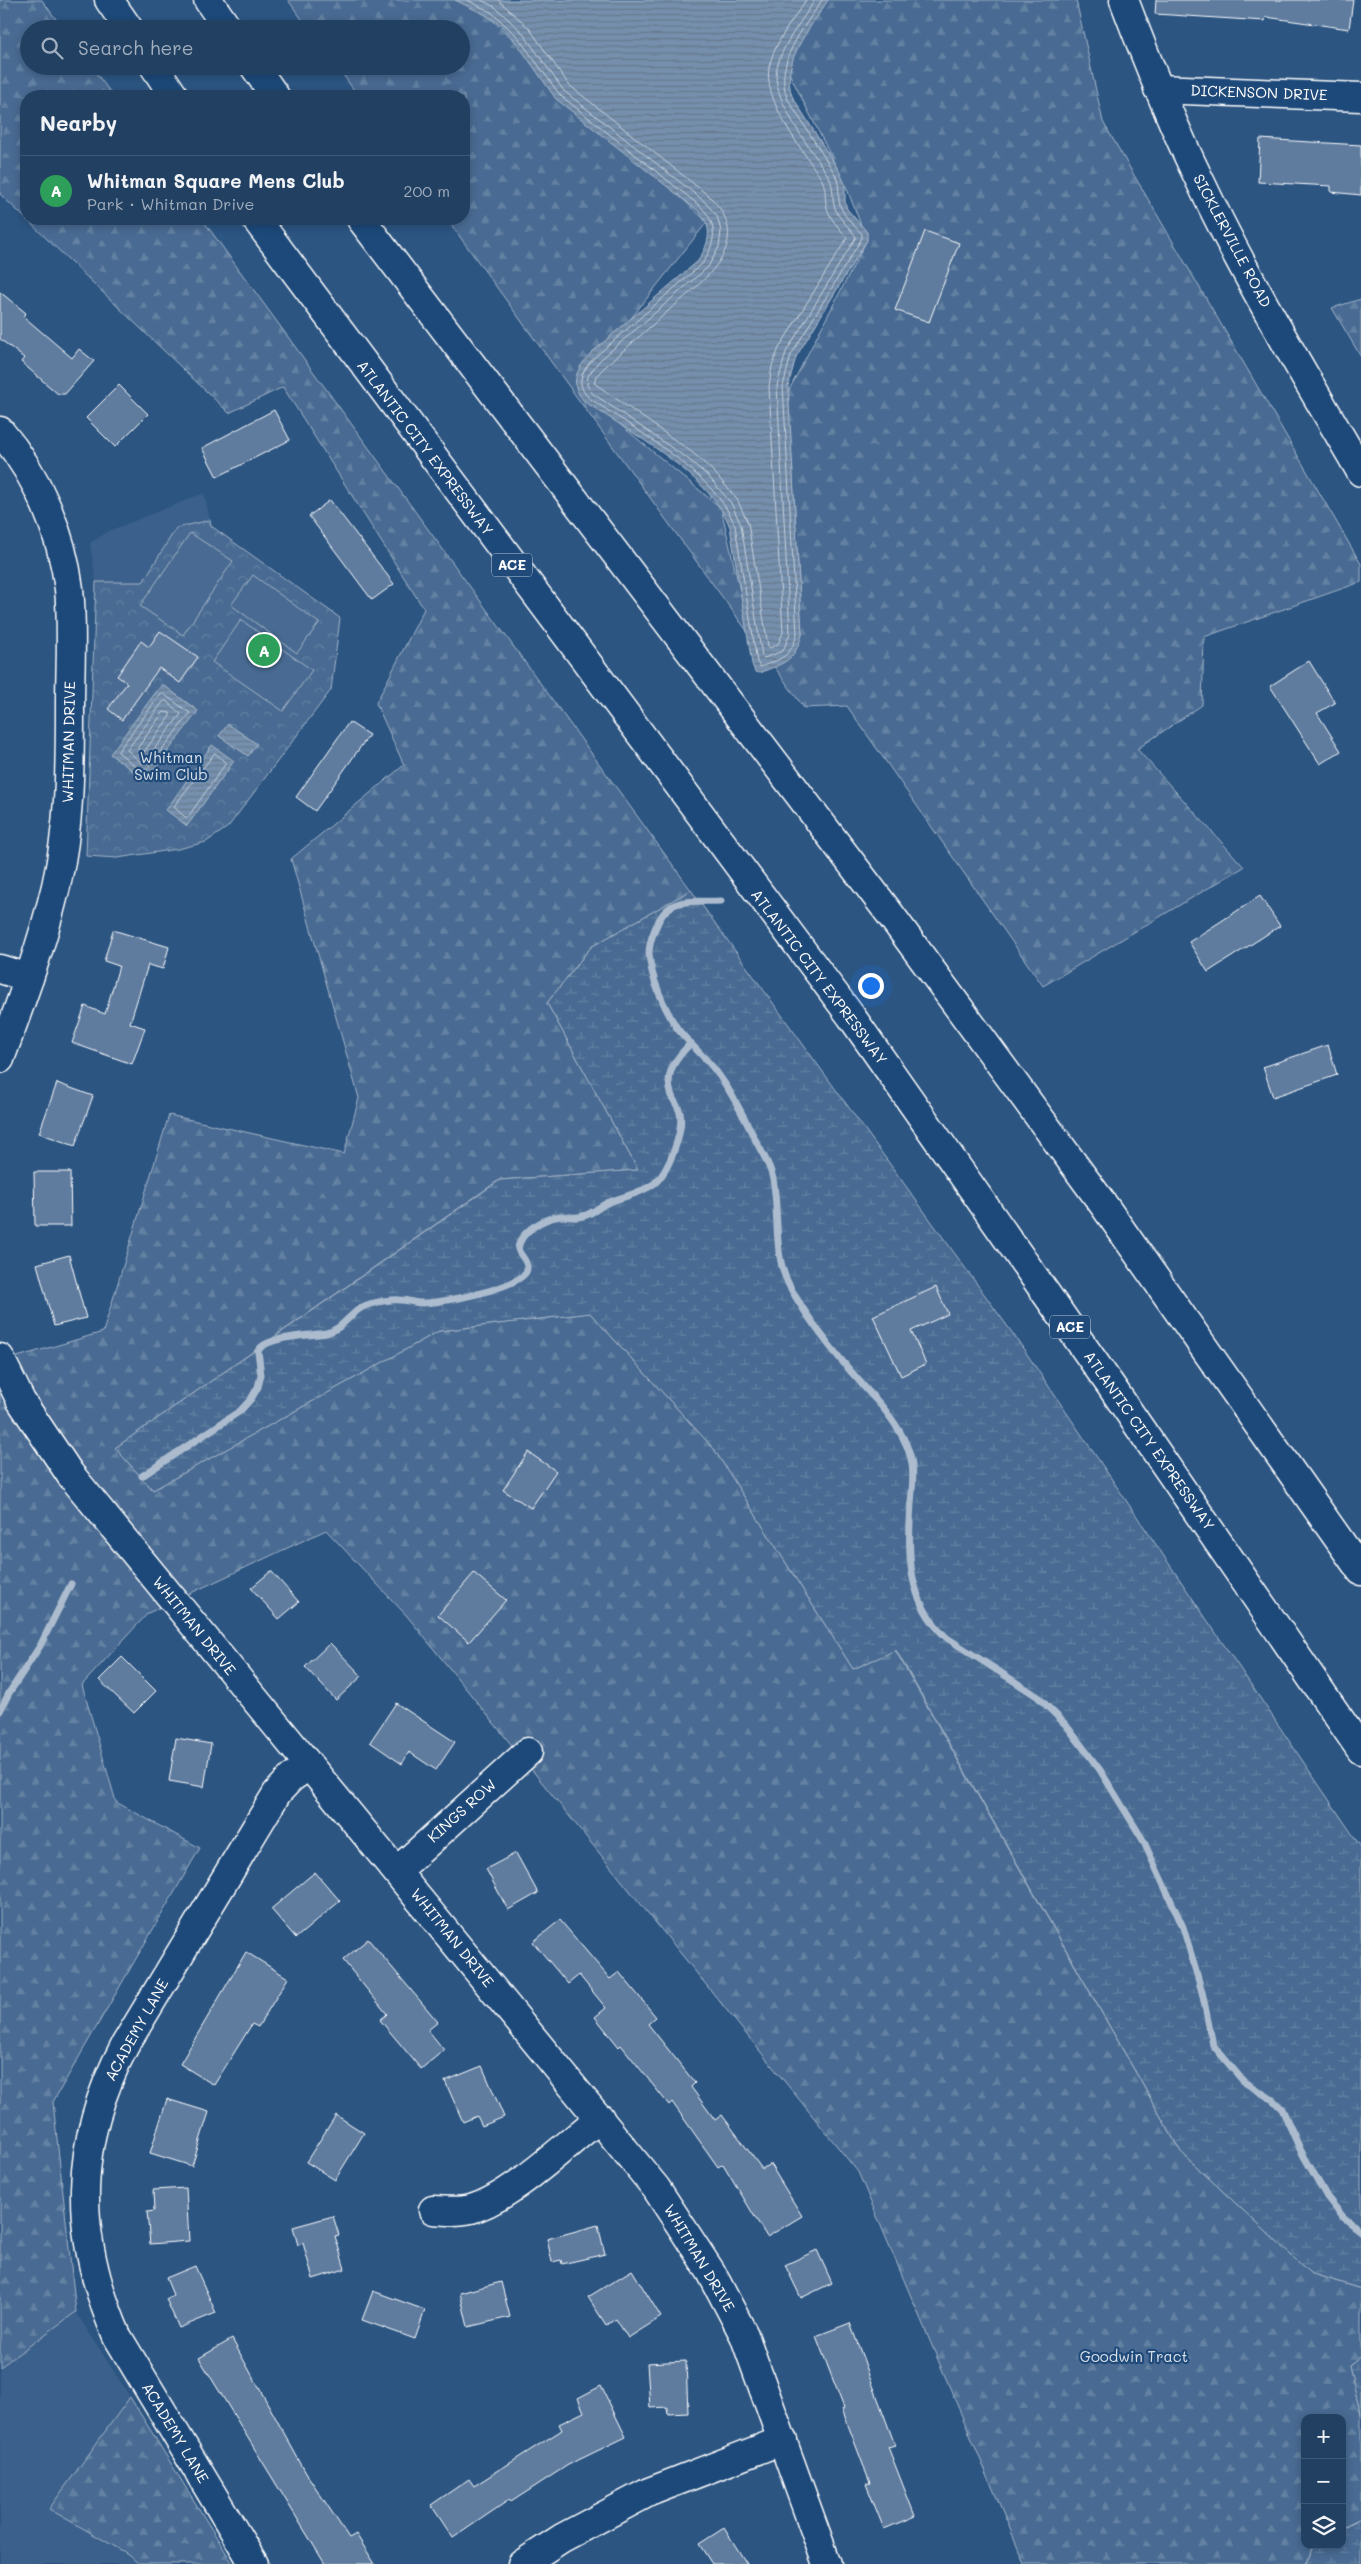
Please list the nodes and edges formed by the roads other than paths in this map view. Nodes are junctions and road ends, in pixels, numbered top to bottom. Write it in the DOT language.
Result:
graph roads {
  1 [pos="110,0"];
  2 [pos="208,0"];
  3 [pos="1124,0"];
  4 [pos="123,20"];
  5 [pos="222,20"];
  6 [pos="160,75"];
  7 [pos="260,75"];
  8 [pos="1158,89"];
  9 [pos="170,90"];
  10 [pos="271,90"];
  11 [pos="1361,97"];
  12 [pos="260,225"];
  13 [pos="366,225"];
  14 [pos="0,431"];
  15 [pos="1361,472"];
  16 [pos="0,969"];
  17 [pos="29,978"];
  18 [pos="0,1059"];
  19 [pos="0,1358"];
  20 [pos="1361,1571"];
  21 [pos="1361,1750"];
  22 [pos="528,1752"];
  23 [pos="308,1766"];
  24 [pos="397,1870"];
  25 [pos="600,2118"];
  26 [pos="433,2210"];
  27 [pos="782,2440"];
  28 [pos="254,2564"];
  29 [pos="522,2564"];
  30 [pos="827,2564"];
  1 -- 4 [label="main road"];
  2 -- 5 [label="main road"];
  3 -- 8 [label="main road, SICKLERVILLE ROAD"];
  6 -- 9 [label="main road"];
  7 -- 10 [label="main road"];
  8 -- 11 [label="main road, DICKENSON DRIVE"];
  8 -- 15 [label="main road, SICKLERVILLE ROAD"];
  12 -- 21 [label="main road, ATLANTIC CITY EXPRESSWAY / ACE"];
  13 -- 20 [label="main road"];
  14 -- 17 [label="main road, WHITMAN DRIVE"];
  16 -- 17 [label="main road"];
  17 -- 18 [label="main road, WHITMAN DRIVE"];
  19 -- 23 [label="main road, WHITMAN DRIVE"];
  22 -- 24 [label="main road, KINGS ROW"];
  23 -- 24 [label="main road, WHITMAN DRIVE"];
  23 -- 28 [label="main road, ACADEMY LANE"];
  24 -- 25 [label="main road, WHITMAN DRIVE"];
  25 -- 26 [label="main road"];
  25 -- 27 [label="main road, WHITMAN DRIVE"];
  27 -- 29 [label="main road"];
  27 -- 30 [label="main road, WHITMAN DRIVE"];
}
